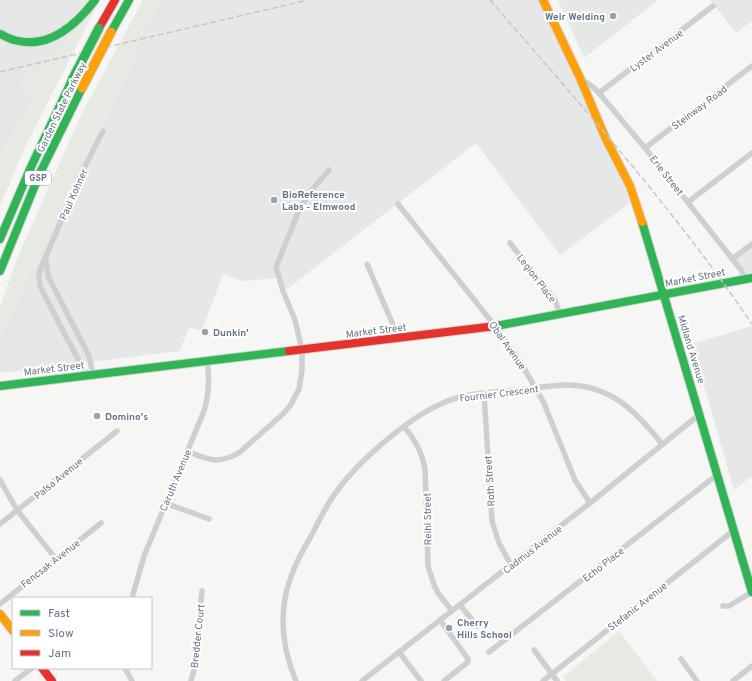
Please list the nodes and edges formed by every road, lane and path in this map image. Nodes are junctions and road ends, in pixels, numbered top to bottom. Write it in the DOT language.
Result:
graph roads {
  1 [pos="95,0"];
  2 [pos="115,0"];
  3 [pos="129,0"];
  4 [pos="543,0"];
  5 [pos="713,6"];
  6 [pos="0,34"];
  7 [pos="752,66"];
  8 [pos="580,78"];
  9 [pos="599,93"];
  10 [pos="103,131"];
  11 [pos="645,148"];
  12 [pos="752,153"];
  13 [pos="329,170"];
  14 [pos="688,202"];
  15 [pos="398,204"];
  16 [pos="0,239"];
  17 [pos="510,243"];
  18 [pos="752,244"];
  19 [pos="46,257"];
  20 [pos="732,259"];
  21 [pos="367,264"];
  22 [pos="0,271"];
  23 [pos="749,278"];
  24 [pos="664,294"];
  25 [pos="560,314"];
  26 [pos="495,326"];
  27 [pos="396,339"];
  28 [pos="302,350"];
  29 [pos="207,361"];
  30 [pos="90,375"];
  31 [pos="0,386"];
  32 [pos="536,388"];
  33 [pos="484,393"];
  34 [pos="700,414"];
  35 [pos="404,427"];
  36 [pos="117,431"];
  37 [pos="662,444"];
  38 [pos="187,451"];
  39 [pos="717,475"];
  40 [pos="0,480"];
  41 [pos="165,503"];
  42 [pos="590,503"];
  43 [pos="17,510"];
  44 [pos="209,519"];
  45 [pos="101,523"];
  46 [pos="0,524"];
  47 [pos="733,531"];
  48 [pos="56,559"];
  49 [pos="511,565"];
  50 [pos="202,591"];
  51 [pos="752,592"];
  52 [pos="132,597"];
  53 [pos="0,604"];
  54 [pos="460,605"];
  55 [pos="723,606"];
  56 [pos="452,611"];
  57 [pos="0,614"];
  58 [pos="440,620"];
  59 [pos="477,626"];
  60 [pos="12,630"];
  61 [pos="534,650"];
  62 [pos="399,652"];
  63 [pos="490,652"];
  64 [pos="681,659"];
  65 [pos="752,666"];
  66 [pos="31,669"];
  67 [pos="43,669"];
  68 [pos="126,669"];
  69 [pos="552,674"];
  70 [pos="15,681"];
  71 [pos="52,681"];
  72 [pos="132,681"];
  73 [pos="191,681"];
  74 [pos="296,681"];
  75 [pos="362,681"];
  76 [pos="421,681"];
  77 [pos="444,681"];
  78 [pos="543,681"];
  79 [pos="558,681"];
  80 [pos="697,681"];
  81 [pos="733,681"];
  1 -- 6 [label="main road"];
  2 -- 16 [label="main road, Garden State Parkway / GSP, bridge"];
  3 -- 22 [label="main road, Garden State Parkway / GSP, bridge"];
  4 -- 8 [label="main road, Midland Avenue"];
  5 -- 9 [label="street, Lyster Avenue"];
  7 -- 11 [label="street, Steinway Road"];
  8 -- 9 [label="street, Erie Street"];
  8 -- 24 [label="main road, Midland Avenue"];
  9 -- 11 [label="street, Erie Street"];
  10 -- 19 [label="street, Paul Kohner"];
  11 -- 14 [label="street, Erie Street"];
  12 -- 14 [label="street"];
  13 -- 28 [label="street"];
  14 -- 20 [label="street, Erie Street"];
  15 -- 26 [label="street, Obal Avenue"];
  17 -- 25 [label="street, Legion Place"];
  18 -- 20 [label="street"];
  19 -- 30 [label="street, Paul Kohner"];
  19 -- 30 [label="street, Paul Kohner"];
  20 -- 23 [label="street, Erie Street"];
  21 -- 27 [label="street"];
  23 -- 24 [label="main road, Market Street"];
  24 -- 25 [label="main road, Market Street"];
  24 -- 34 [label="main road, Midland Avenue"];
  25 -- 26 [label="main road, Market Street"];
  26 -- 27 [label="main road, Market Street"];
  26 -- 32 [label="street, Obal Avenue"];
  27 -- 28 [label="main road, Market Street"];
  28 -- 29 [label="main road, Market Street"];
  28 -- 38 [label="street"];
  29 -- 30 [label="main road, Market Street"];
  29 -- 38 [label="street, Caruth Avenue"];
  30 -- 31 [label="main road, Market Street"];
  32 -- 33 [label="street, Fournier Crescent"];
  32 -- 37 [label="street, Fournier Crescent"];
  32 -- 42 [label="street, Obal Avenue"];
  33 -- 35 [label="street, Fournier Crescent"];
  33 -- 49 [label="street, Roth Street"];
  34 -- 37 [label="street, Cadmus Avenue"];
  34 -- 39 [label="main road, Midland Avenue"];
  35 -- 56 [label="street, Reihl Street"];
  35 -- 74 [label="street, Fournier Crescent"];
  36 -- 43 [label="street, Palsa Avenue"];
  37 -- 42 [label="street, Cadmus Avenue"];
  38 -- 41 [label="street, Caruth Avenue"];
  39 -- 47 [label="main road, Midland Avenue"];
  39 -- 63 [label="street, Echo Place"];
  40 -- 43 [label="street"];
  41 -- 44 [label="street"];
  41 -- 52 [label="street, Caruth Avenue"];
  42 -- 49 [label="street, Cadmus Avenue"];
  43 -- 46 [label="street, Palsa Avenue"];
  43 -- 48 [label="street"];
  45 -- 48 [label="street, Fencsak Avenue"];
  47 -- 51 [label="main road, Midland Avenue"];
  47 -- 69 [label="street, Stefanic Avenue"];
  48 -- 53 [label="street, Fencsak Avenue"];
  49 -- 54 [label="street, Cadmus Avenue"];
  50 -- 73 [label="street, Bredder Court"];
  51 -- 55 [label="street"];
  54 -- 56 [label="street, Cadmus Avenue"];
  54 -- 59 [label="street"];
  56 -- 58 [label="street, Cadmus Avenue"];
  57 -- 60 [label="main road"];
  58 -- 62 [label="street, Cadmus Avenue"];
  58 -- 77 [label="street"];
  61 -- 69 [label="street"];
  62 -- 75 [label="street, Cadmus Avenue"];
  62 -- 76 [label="street"];
  64 -- 80 [label="street"];
  65 -- 81 [label="street"];
  66 -- 70 [label="street"];
  67 -- 71 [label="main road"];
  68 -- 72 [label="street"];
  69 -- 78 [label="street, Stefanic Avenue"];
  69 -- 79 [label="street"];
}
